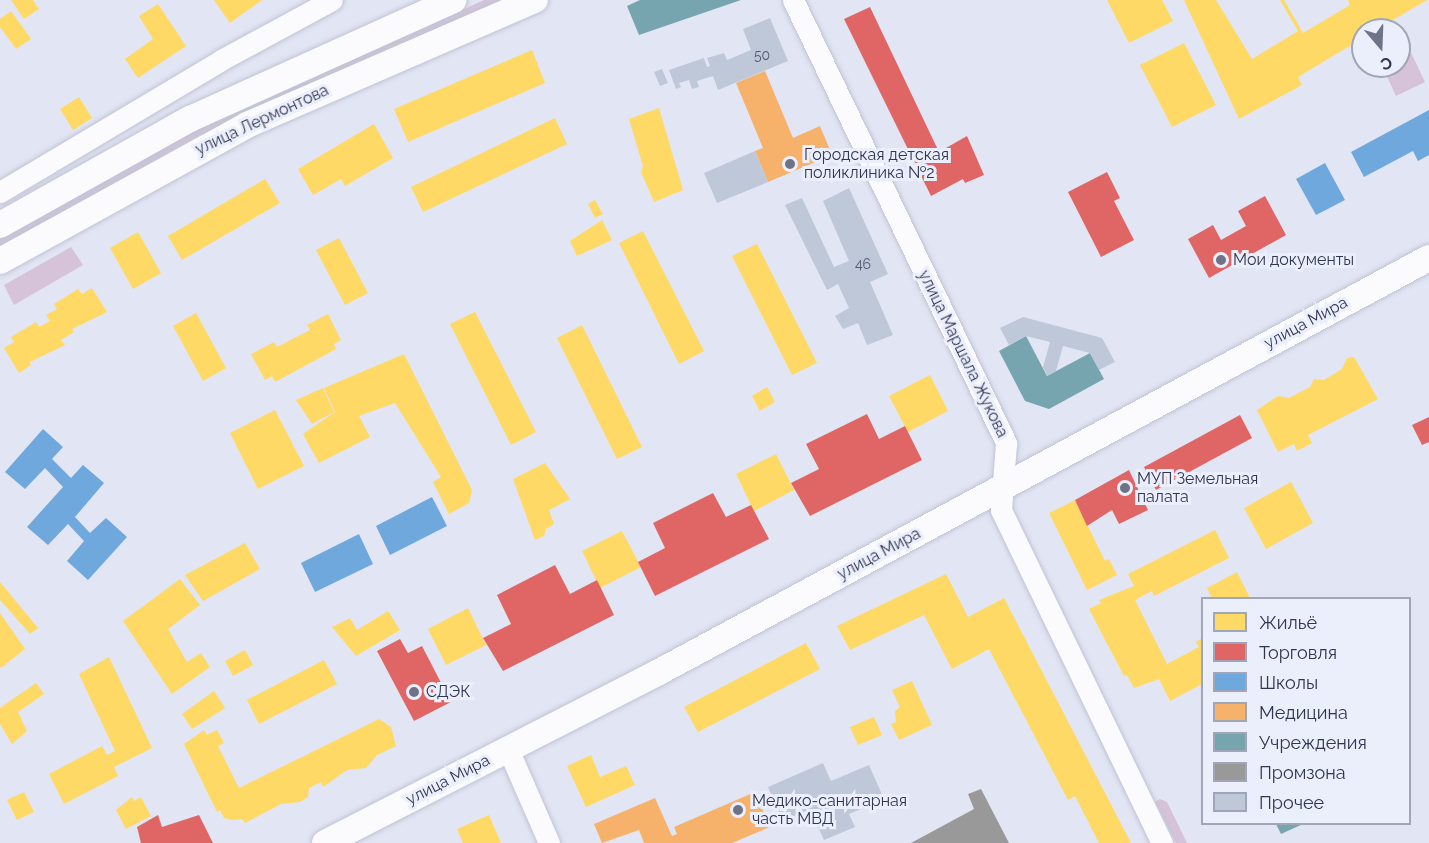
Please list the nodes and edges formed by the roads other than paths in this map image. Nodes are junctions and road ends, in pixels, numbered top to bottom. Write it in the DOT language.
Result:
graph roads {
  1 [pos="332,0"];
  2 [pos="453,0"];
  3 [pos="535,0"];
  4 [pos="793,0"];
  5 [pos="0,192"];
  6 [pos="0,225"];
  7 [pos="1429,258"];
  8 [pos="0,261"];
  9 [pos="1002,487"];
  10 [pos="508,749"];
  11 [pos="325,843"];
  12 [pos="549,843"];
  13 [pos="1162,843"];
  1 -- 5 [label="street"];
  2 -- 6 [label="main road, улица Лермонтова"];
  3 -- 8 [label="main road, улица Лермонтова"];
  4 -- 9 [label="street, улица Маршала Жукова"];
  7 -- 9 [label="main road, улица Мира"];
  9 -- 10 [label="main road, улица Мира"];
  9 -- 13 [label="street, улица Маршала Жукова"];
  10 -- 11 [label="main road, улица Мира"];
  10 -- 12 [label="street"];
}
